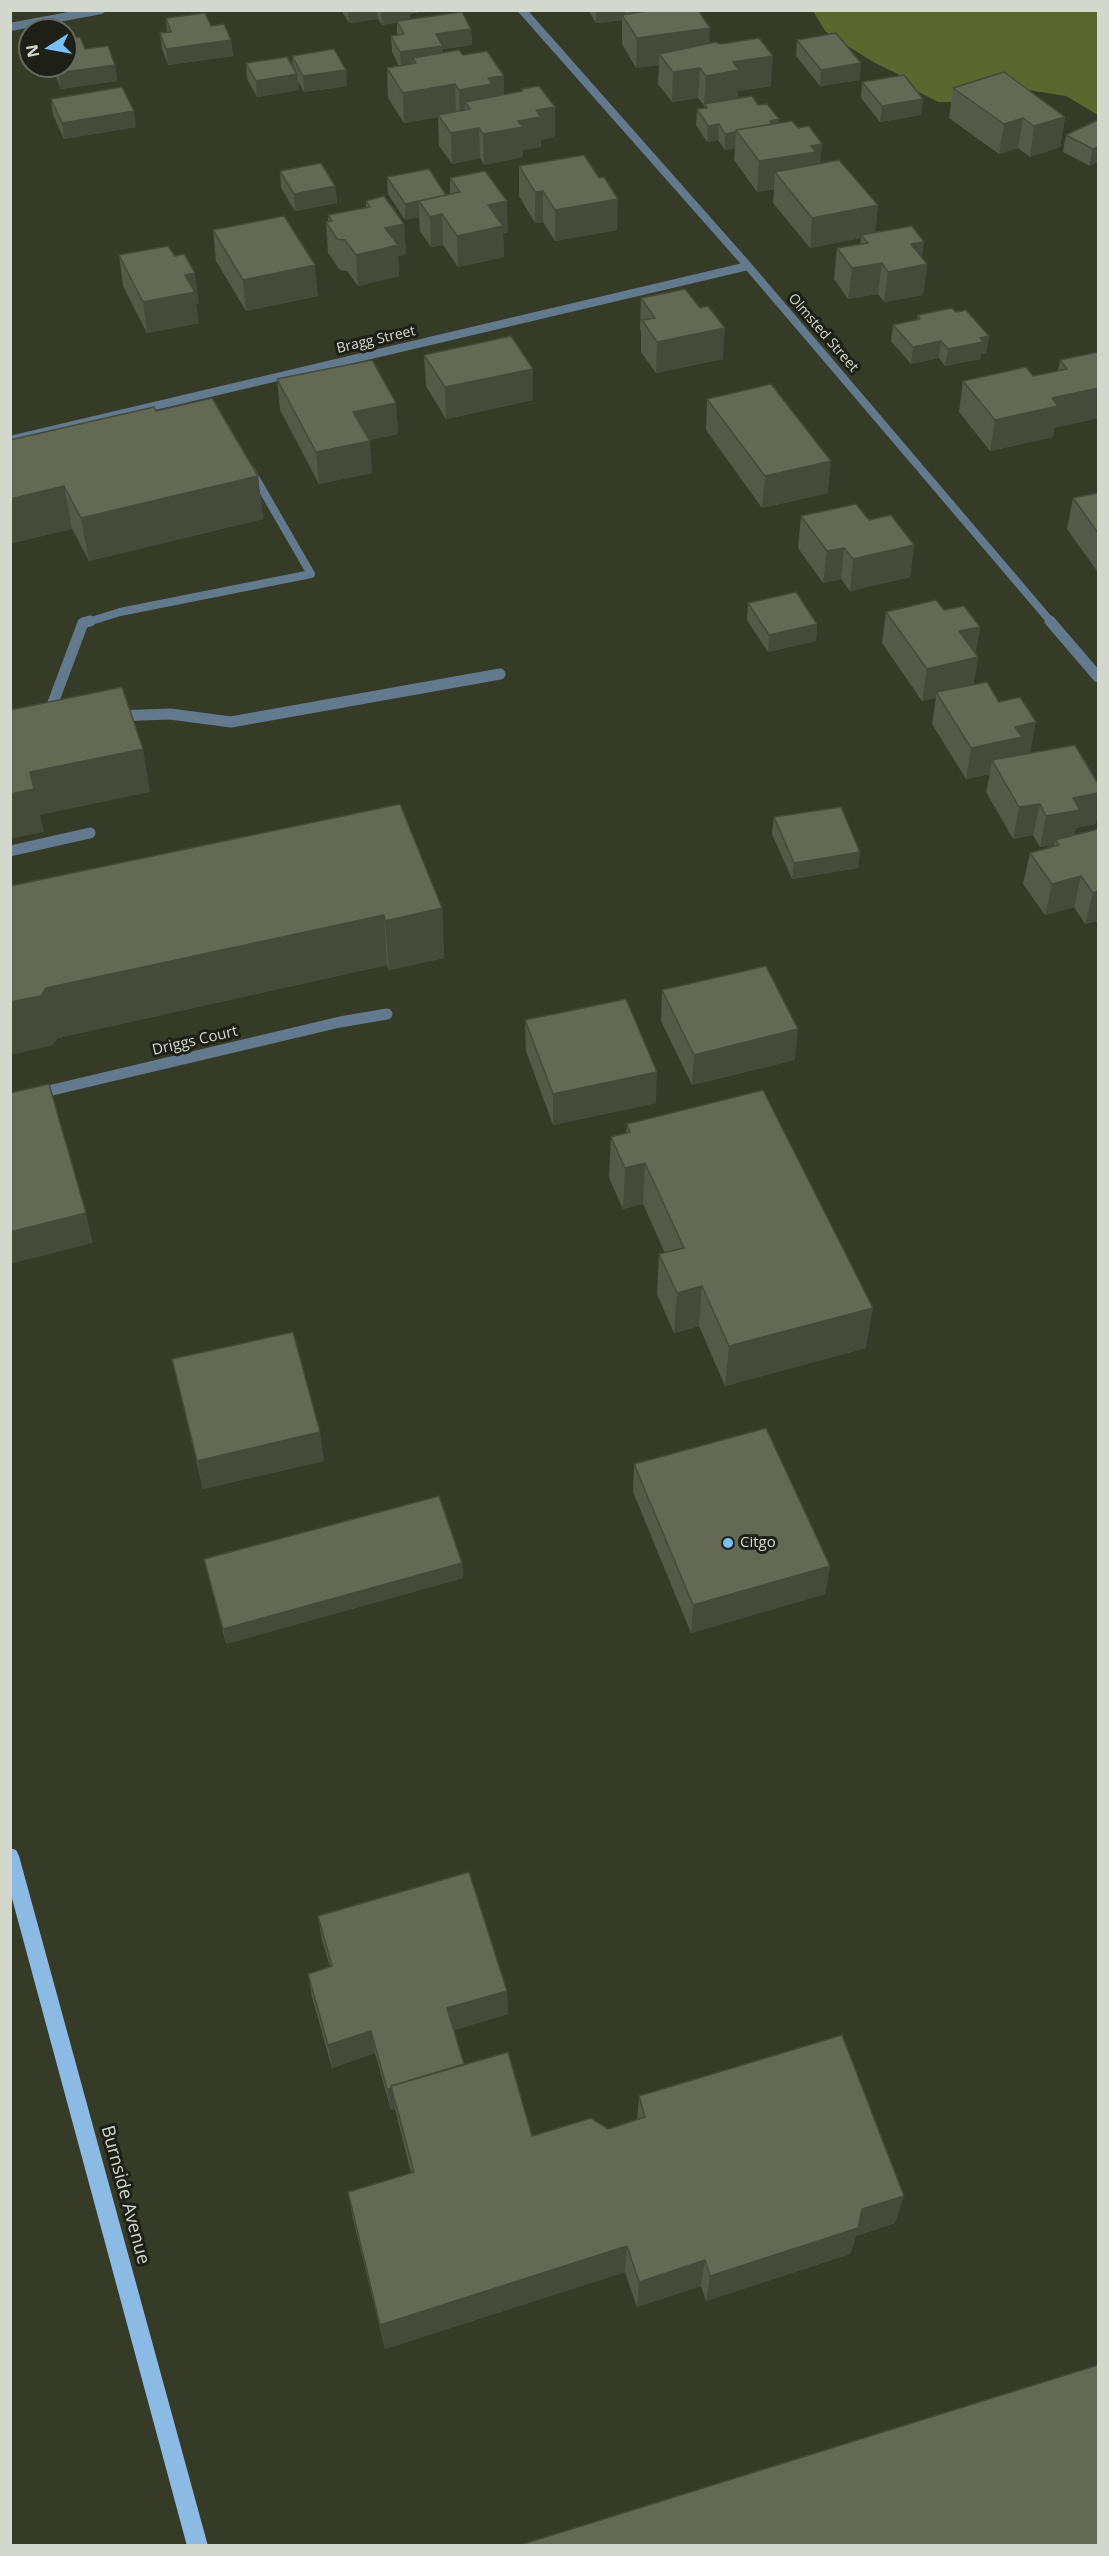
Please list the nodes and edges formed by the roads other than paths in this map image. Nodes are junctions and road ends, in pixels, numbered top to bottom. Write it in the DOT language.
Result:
graph roads {
  1 [pos="101,10"];
  2 [pos="522,10"];
  3 [pos="10,27"];
  4 [pos="747,266"];
  5 [pos="207,393"];
  6 [pos="213,403"];
  7 [pos="10,440"];
  8 [pos="247,463"];
  9 [pos="500,674"];
  10 [pos="1098,677"];
  11 [pos="109,716"];
  12 [pos="44,729"];
  13 [pos="90,833"];
  14 [pos="10,851"];
  15 [pos="387,1014"];
  16 [pos="10,1100"];
  17 [pos="10,1856"];
  18 [pos="198,2546"];
  1 -- 3 [label="street"];
  2 -- 4 [label="street, Olmsted Street"];
  4 -- 5 [label="street, Bragg Street"];
  4 -- 10 [label="street, Olmsted Street"];
  5 -- 6 [label="street"];
  5 -- 7 [label="street, Bragg Street"];
  8 -- 12 [label="street"];
  9 -- 11 [label="street"];
  13 -- 14 [label="street"];
  15 -- 16 [label="street, Driggs Court"];
  17 -- 18 [label="main road, Burnside Avenue"];
}
